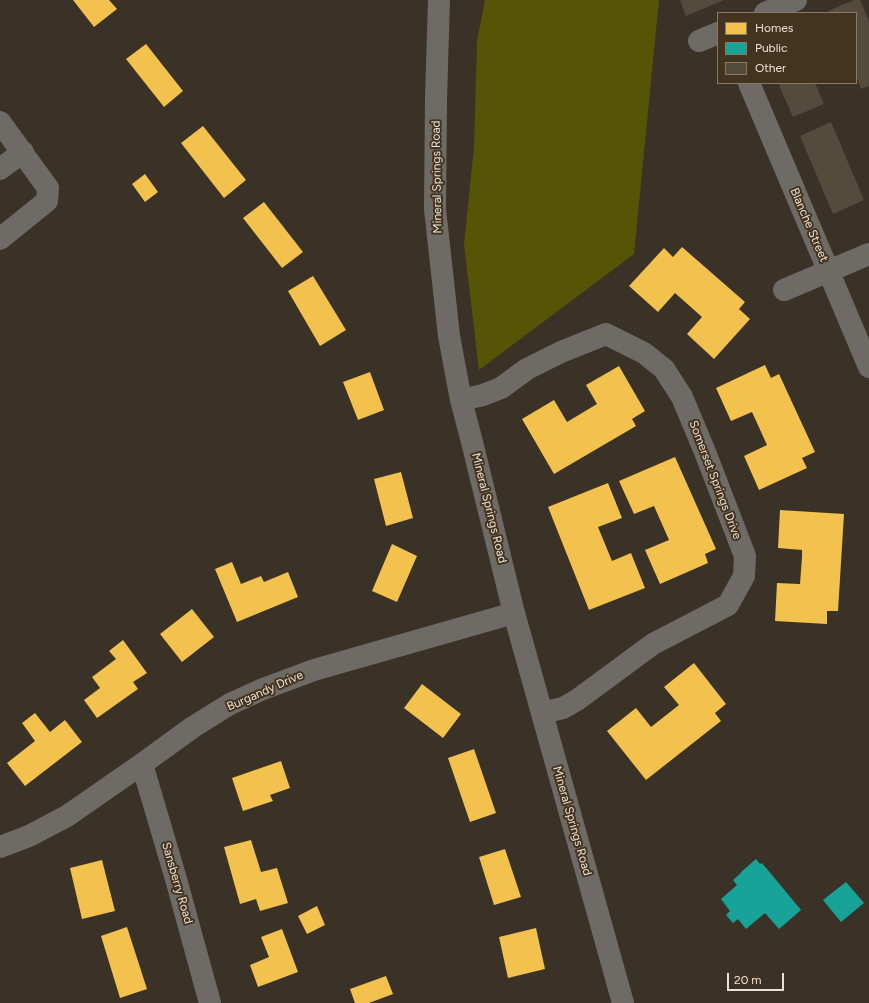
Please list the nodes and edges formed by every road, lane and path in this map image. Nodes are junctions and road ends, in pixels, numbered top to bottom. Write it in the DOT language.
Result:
graph roads {
  1 [pos="439,0"];
  2 [pos="796,0"];
  3 [pos="767,12"];
  4 [pos="749,84"];
  5 [pos="0,122"];
  6 [pos="23,152"];
  7 [pos="0,169"];
  8 [pos="0,239"];
  9 [pos="869,254"];
  10 [pos="828,272"];
  11 [pos="784,290"];
  12 [pos="869,367"];
  13 [pos="461,400"];
  14 [pos="514,613"];
  15 [pos="542,713"];
  16 [pos="142,764"];
  17 [pos="0,847"];
  18 [pos="210,1003"];
  19 [pos="623,1003"];
  1 -- 13 [label="street, Mineral Springs Road"];
  2 -- 3 [label="street"];
  4 -- 10 [label="street, Blanche Street"];
  5 -- 6 [label="street"];
  6 -- 7 [label="street"];
  6 -- 8 [label="street"];
  9 -- 10 [label="street"];
  10 -- 11 [label="street"];
  10 -- 12 [label="street, Blanche Street"];
  13 -- 14 [label="street, Mineral Springs Road"];
  13 -- 15 [label="street, Somerset Springs Drive"];
  14 -- 15 [label="street, Mineral Springs Road"];
  14 -- 16 [label="street, Burgandy Drive"];
  15 -- 19 [label="street, Mineral Springs Road"];
  16 -- 17 [label="street, Burgandy Drive"];
  16 -- 18 [label="street, Sansberry Road"];
}
